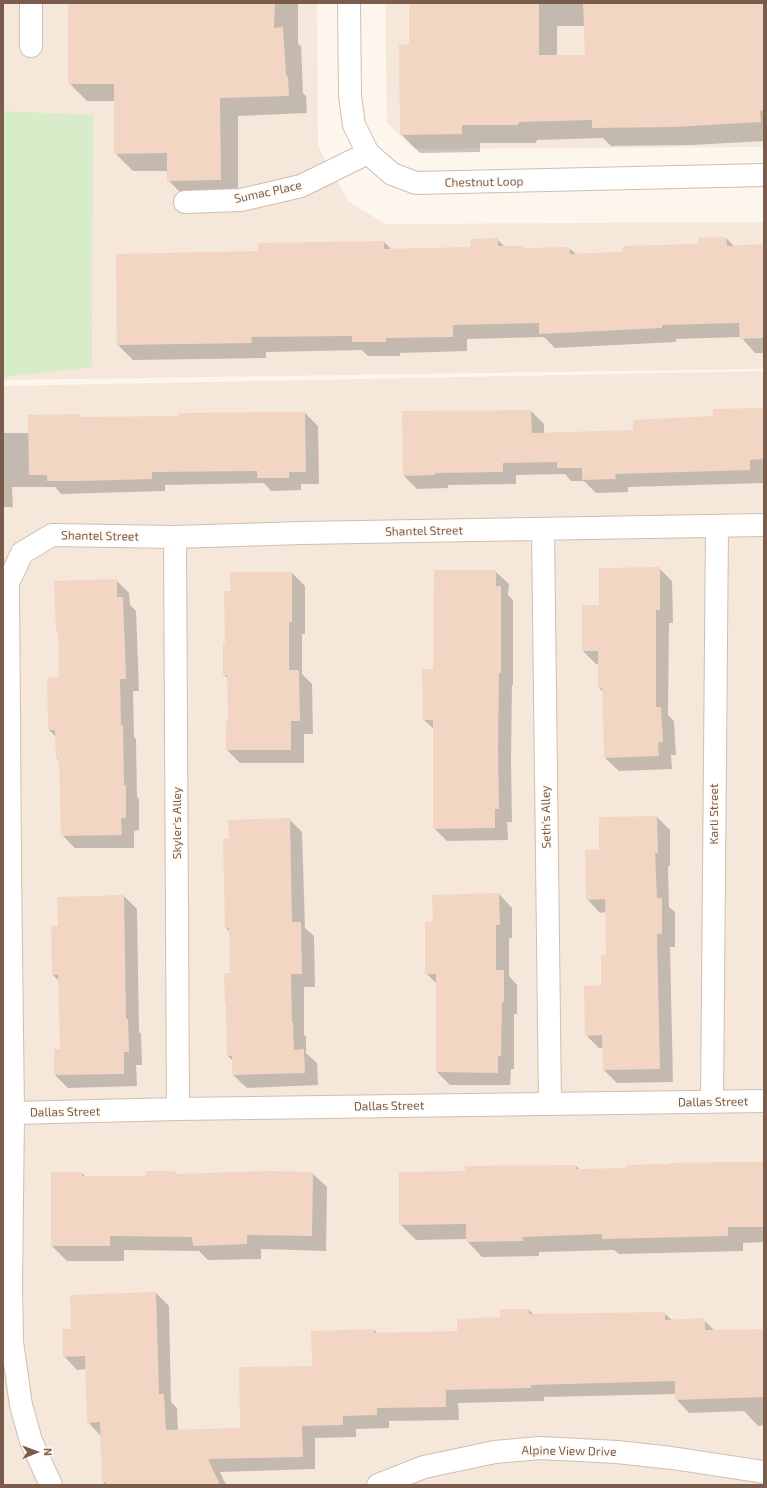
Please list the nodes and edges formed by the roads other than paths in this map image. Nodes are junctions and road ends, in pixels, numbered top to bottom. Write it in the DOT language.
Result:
graph roads {
  1 [pos="31,3"];
  2 [pos="349,3"];
  3 [pos="31,46"];
  4 [pos="368,152"];
  5 [pos="764,175"];
  6 [pos="185,202"];
  7 [pos="764,525"];
  8 [pos="716,526"];
  9 [pos="543,529"];
  10 [pos="175,537"];
  11 [pos="764,1101"];
  12 [pos="712,1102"];
  13 [pos="550,1104"];
  14 [pos="178,1109"];
  15 [pos="13,1113"];
  16 [pos="764,1472"];
  17 [pos="51,1485"];
  18 [pos="378,1485"];
  1 -- 3 [label="street"];
  2 -- 4 [label="street, Chestnut Loop"];
  4 -- 5 [label="street, Chestnut Loop"];
  4 -- 6 [label="street, Sumac Place"];
  7 -- 8 [label="street, Shantel Street"];
  8 -- 9 [label="street, Shantel Street"];
  8 -- 12 [label="street, Karli Street"];
  9 -- 10 [label="street, Shantel Street"];
  9 -- 13 [label="street, Seth's Alley"];
  10 -- 14 [label="street, Skyler's Alley"];
  10 -- 15 [label="street, Shantel Street"];
  11 -- 12 [label="street, Dallas Street"];
  12 -- 13 [label="street, Dallas Street"];
  13 -- 14 [label="street, Dallas Street"];
  14 -- 15 [label="street, Dallas Street"];
  15 -- 17 [label="street, Shantel Street"];
  16 -- 18 [label="street, Alpine View Drive"];
}
